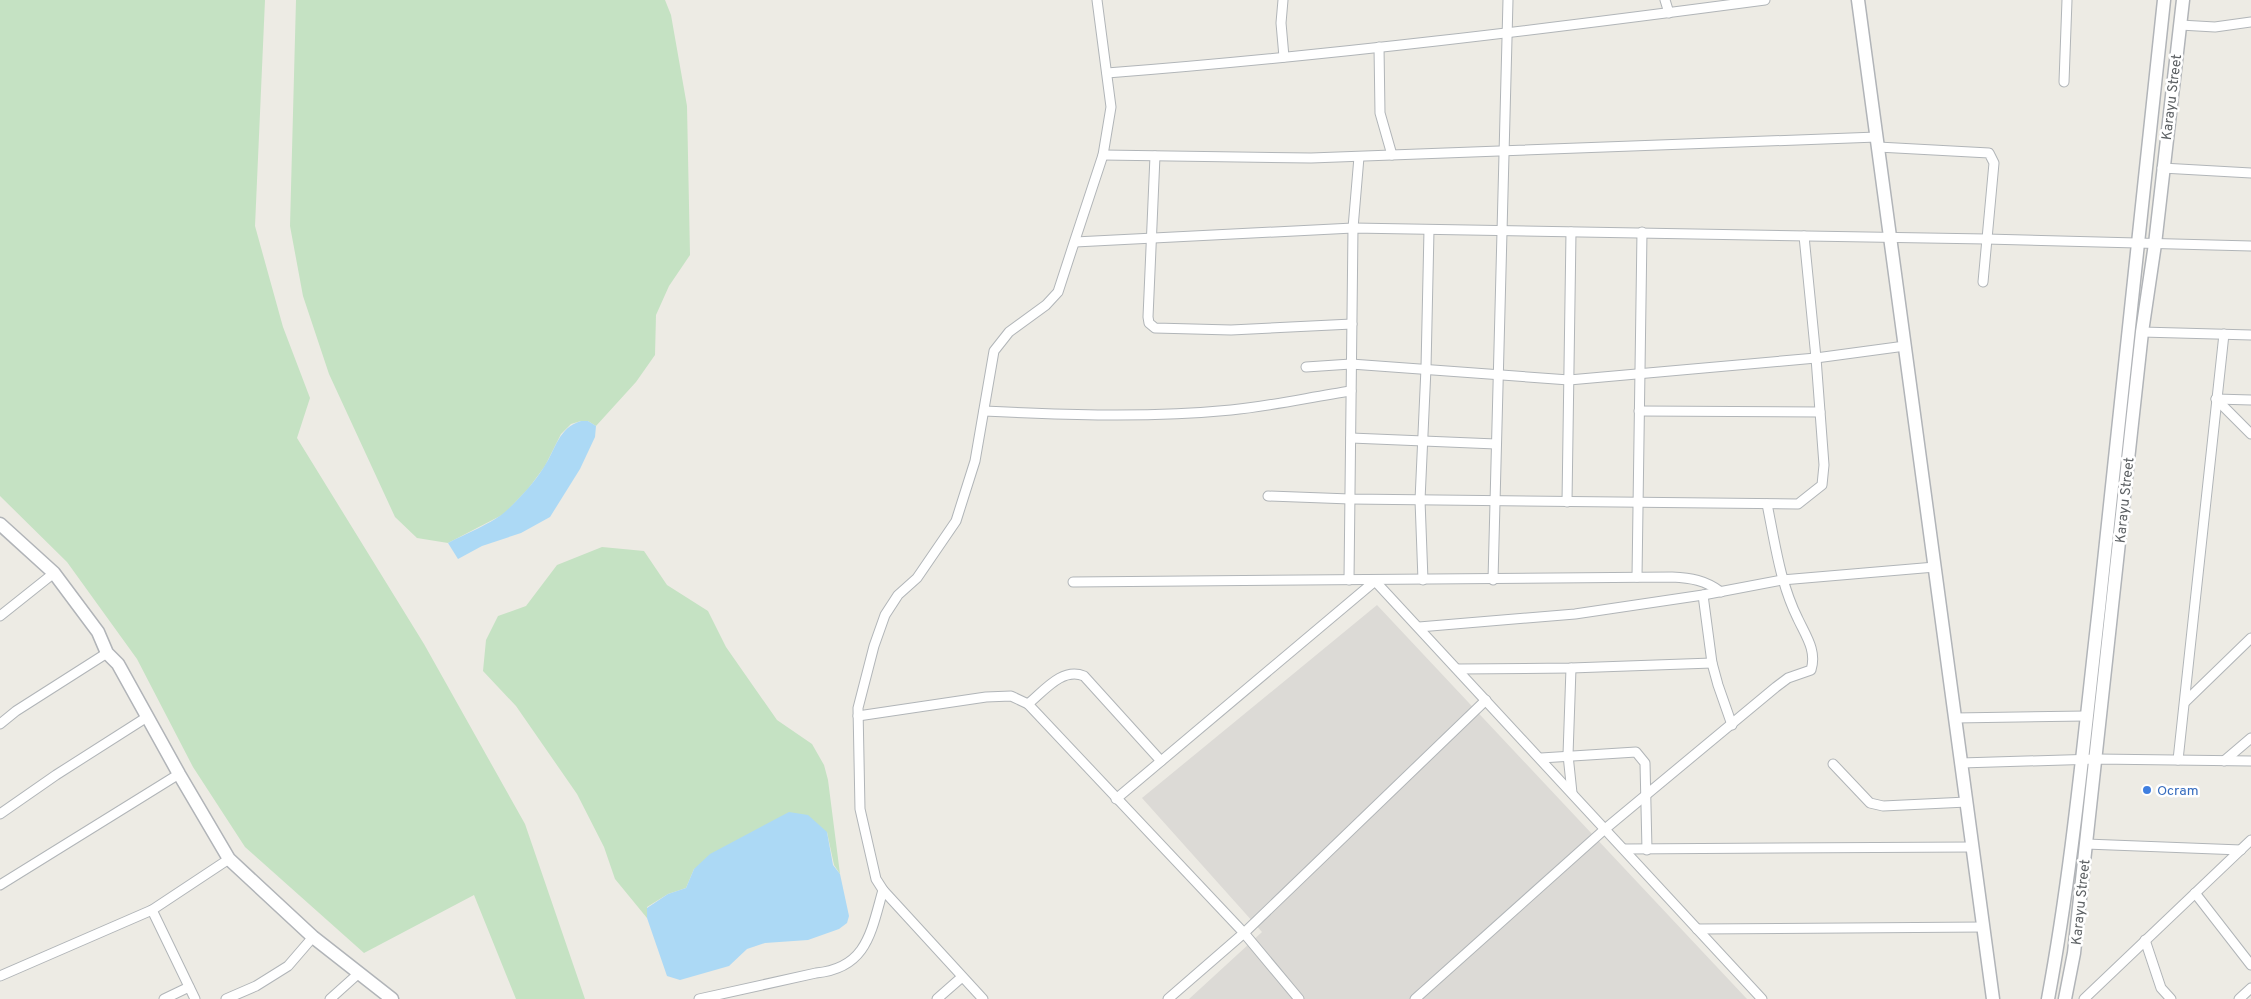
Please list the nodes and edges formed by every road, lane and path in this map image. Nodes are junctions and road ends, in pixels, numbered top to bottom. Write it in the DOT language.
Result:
graph roads {
  1 [pos="1097,0"];
  2 [pos="1283,0"];
  3 [pos="1508,0"];
  4 [pos="1665,0"];
  5 [pos="1765,0"];
  6 [pos="1858,0"];
  7 [pos="2067,0"];
  8 [pos="2164,0"];
  9 [pos="2183,0"];
  10 [pos="1669,13"];
  11 [pos="2251,22"];
  12 [pos="2180,25"];
  13 [pos="1507,34"];
  14 [pos="1379,47"];
  15 [pos="1284,57"];
  16 [pos="1107,73"];
  17 [pos="2064,82"];
  18 [pos="1877,142"];
  19 [pos="1506,151"];
  20 [pos="1103,155"];
  21 [pos="1155,156"];
  22 [pos="1392,156"];
  23 [pos="1359,157"];
  24 [pos="2162,168"];
  25 [pos="2251,173"];
  26 [pos="1353,228"];
  27 [pos="1429,230"];
  28 [pos="1502,231"];
  29 [pos="1571,232"];
  30 [pos="1642,232"];
  31 [pos="1804,236"];
  32 [pos="1891,237"];
  33 [pos="1153,238"];
  34 [pos="1986,239"];
  35 [pos="1075,242"];
  36 [pos="2139,243"];
  37 [pos="2155,244"];
  38 [pos="2251,246"];
  39 [pos="1983,282"];
  40 [pos="1352,324"];
  41 [pos="2142,332"];
  42 [pos="2224,334"];
  43 [pos="2251,335"];
  44 [pos="1905,346"];
  45 [pos="1816,358"];
  46 [pos="1351,364"];
  47 [pos="1306,367"];
  48 [pos="1426,368"];
  49 [pos="1640,374"];
  50 [pos="1498,375"];
  51 [pos="1569,380"];
  52 [pos="1351,391"];
  53 [pos="2216,399"];
  54 [pos="2251,400"];
  55 [pos="984,411"];
  56 [pos="1639,411"];
  57 [pos="1820,412"];
  58 [pos="2251,434"];
  59 [pos="1350,438"];
  60 [pos="1423,441"];
  61 [pos="1496,444"];
  62 [pos="1268,496"];
  63 [pos="1350,499"];
  64 [pos="1420,500"];
  65 [pos="1496,501"];
  66 [pos="1567,502"];
  67 [pos="1638,502"];
  68 [pos="1767,504"];
  69 [pos="0,524"];
  70 [pos="1935,567"];
  71 [pos="54,574"];
  72 [pos="1637,577"];
  73 [pos="1349,580"];
  74 [pos="1423,580"];
  75 [pos="1494,580"];
  76 [pos="1782,580"];
  77 [pos="1375,581"];
  78 [pos="1073,582"];
  79 [pos="1721,592"];
  80 [pos="1703,595"];
  81 [pos="0,616"];
  82 [pos="1419,627"];
  83 [pos="2251,638"];
  84 [pos="106,654"];
  85 [pos="1712,663"];
  86 [pos="1572,668"];
  87 [pos="1458,669"];
  88 [pos="1486,700"];
  89 [pos="2185,702"];
  90 [pos="1028,704"];
  91 [pos="858,716"];
  92 [pos="2086,716"];
  93 [pos="147,717"];
  94 [pos="1955,718"];
  95 [pos="0,724"];
  96 [pos="1732,724"];
  97 [pos="2251,738"];
  98 [pos="1568,755"];
  99 [pos="1540,758"];
  100 [pos="2082,760"];
  101 [pos="2097,760"];
  102 [pos="2178,760"];
  103 [pos="1161,761"];
  104 [pos="2224,761"];
  105 [pos="2251,761"];
  106 [pos="1961,763"];
  107 [pos="1833,764"];
  108 [pos="178,774"];
  109 [pos="1572,793"];
  110 [pos="1645,797"];
  111 [pos="1116,799"];
  112 [pos="1966,802"];
  113 [pos="0,814"];
  114 [pos="1605,829"];
  115 [pos="2251,840"];
  116 [pos="2086,844"];
  117 [pos="1973,847"];
  118 [pos="1624,849"];
  119 [pos="1647,850"];
  120 [pos="2241,850"];
  121 [pos="230,859"];
  122 [pos="0,886"];
  123 [pos="883,890"];
  124 [pos="2196,893"];
  125 [pos="152,910"];
  126 [pos="1984,928"];
  127 [pos="1698,929"];
  128 [pos="1244,933"];
  129 [pos="313,937"];
  130 [pos="2145,940"];
  131 [pos="2251,965"];
  132 [pos="359,973"];
  133 [pos="0,976"];
  134 [pos="962,977"];
  135 [pos="190,987"];
  136 [pos="2251,988"];
  137 [pos="164,999"];
  138 [pos="195,999"];
  139 [pos="226,999"];
  140 [pos="330,999"];
  141 [pos="392,999"];
  142 [pos="699,999"];
  143 [pos="937,999"];
  144 [pos="983,999"];
  145 [pos="1168,999"];
  146 [pos="1299,999"];
  147 [pos="1415,999"];
  148 [pos="1762,999"];
  149 [pos="1993,999"];
  150 [pos="2048,999"];
  151 [pos="2065,999"];
  152 [pos="2084,999"];
  153 [pos="2172,999"];
  154 [pos="2239,999"];
  1 -- 16 [label="street"];
  2 -- 15 [label="street"];
  3 -- 13 [label="street"];
  4 -- 10 [label="street"];
  5 -- 10 [label="street"];
  6 -- 18 [label="main road"];
  7 -- 17 [label="street"];
  8 -- 36 [label="main road, Karayu Street"];
  9 -- 12 [label="main road, Karayu Street"];
  10 -- 13 [label="street"];
  11 -- 12 [label="street"];
  12 -- 24 [label="main road, Karayu Street"];
  13 -- 14 [label="street"];
  13 -- 19 [label="street"];
  14 -- 15 [label="street"];
  14 -- 22 [label="street"];
  15 -- 16 [label="street"];
  16 -- 20 [label="street"];
  18 -- 19 [label="street"];
  18 -- 32 [label="main road"];
  18 -- 34 [label="street"];
  19 -- 22 [label="street"];
  19 -- 28 [label="street"];
  20 -- 21 [label="street"];
  20 -- 35 [label="street"];
  21 -- 23 [label="street"];
  21 -- 33 [label="street"];
  22 -- 23 [label="street"];
  23 -- 26 [label="street"];
  24 -- 25 [label="street"];
  24 -- 37 [label="main road, Karayu Street"];
  26 -- 27 [label="street"];
  26 -- 33 [label="street"];
  26 -- 40 [label="street"];
  27 -- 28 [label="street"];
  27 -- 48 [label="street"];
  28 -- 29 [label="street"];
  28 -- 50 [label="street"];
  29 -- 30 [label="street"];
  29 -- 51 [label="street"];
  30 -- 31 [label="street"];
  30 -- 49 [label="street"];
  31 -- 32 [label="street"];
  31 -- 45 [label="street"];
  32 -- 34 [label="street"];
  32 -- 44 [label="main road"];
  33 -- 35 [label="street"];
  33 -- 40 [label="street"];
  34 -- 36 [label="street"];
  34 -- 39 [label="street"];
  35 -- 55 [label="street"];
  36 -- 37 [label="street"];
  36 -- 92 [label="main road, Karayu Street"];
  37 -- 38 [label="street"];
  37 -- 41 [label="main road, Karayu Street"];
  40 -- 46 [label="street"];
  41 -- 42 [label="street"];
  41 -- 101 [label="main road, Karayu Street"];
  42 -- 43 [label="street"];
  42 -- 53 [label="street"];
  44 -- 45 [label="street"];
  44 -- 70 [label="main road"];
  45 -- 49 [label="street"];
  45 -- 57 [label="street"];
  46 -- 47 [label="street"];
  46 -- 48 [label="street"];
  46 -- 52 [label="street"];
  48 -- 50 [label="street"];
  48 -- 60 [label="street"];
  49 -- 51 [label="street"];
  49 -- 56 [label="street"];
  50 -- 51 [label="street"];
  50 -- 61 [label="street"];
  51 -- 66 [label="street"];
  52 -- 55 [label="street"];
  52 -- 59 [label="street"];
  53 -- 54 [label="street"];
  53 -- 58 [label="street"];
  53 -- 89 [label="street"];
  55 -- 91 [label="street"];
  56 -- 57 [label="street"];
  56 -- 67 [label="street"];
  57 -- 68 [label="street"];
  59 -- 60 [label="street"];
  59 -- 63 [label="street"];
  60 -- 61 [label="street"];
  60 -- 64 [label="street"];
  61 -- 65 [label="street"];
  62 -- 63 [label="street"];
  63 -- 64 [label="street"];
  63 -- 73 [label="street"];
  64 -- 65 [label="street"];
  64 -- 74 [label="street"];
  65 -- 66 [label="street"];
  65 -- 75 [label="street"];
  66 -- 67 [label="street"];
  67 -- 68 [label="street"];
  67 -- 72 [label="street"];
  68 -- 76 [label="street"];
  69 -- 71 [label="main road"];
  70 -- 76 [label="street"];
  70 -- 94 [label="main road"];
  71 -- 81 [label="street"];
  71 -- 84 [label="main road"];
  72 -- 75 [label="street"];
  72 -- 79 [label="street"];
  73 -- 77 [label="street"];
  73 -- 78 [label="street"];
  74 -- 75 [label="street"];
  74 -- 77 [label="street"];
  76 -- 79 [label="street"];
  76 -- 96 [label="street"];
  77 -- 82 [label="street"];
  77 -- 103 [label="street"];
  79 -- 80 [label="street"];
  80 -- 82 [label="street"];
  80 -- 85 [label="street"];
  82 -- 87 [label="street"];
  83 -- 89 [label="street"];
  84 -- 93 [label="main road"];
  84 -- 95 [label="street"];
  85 -- 86 [label="street"];
  85 -- 96 [label="street"];
  86 -- 87 [label="street"];
  86 -- 98 [label="street"];
  87 -- 88 [label="street"];
  88 -- 99 [label="street"];
  88 -- 128 [label="street"];
  89 -- 102 [label="street"];
  90 -- 91 [label="street"];
  90 -- 103 [label="street"];
  90 -- 111 [label="street"];
  91 -- 123 [label="street"];
  92 -- 94 [label="street"];
  92 -- 100 [label="main road, Karayu Street"];
  93 -- 108 [label="main road"];
  93 -- 113 [label="street"];
  94 -- 106 [label="main road"];
  96 -- 110 [label="street"];
  97 -- 104 [label="street"];
  98 -- 99 [label="street"];
  98 -- 109 [label="street"];
  98 -- 110 [label="street"];
  99 -- 109 [label="street"];
  100 -- 101 [label="street"];
  100 -- 106 [label="street"];
  100 -- 150 [label="main road, Karayu Street"];
  101 -- 102 [label="street"];
  101 -- 116 [label="main road, Karayu Street"];
  102 -- 104 [label="street"];
  103 -- 111 [label="street"];
  104 -- 105 [label="street"];
  106 -- 112 [label="main road"];
  107 -- 112 [label="street"];
  108 -- 121 [label="main road"];
  108 -- 122 [label="street"];
  109 -- 114 [label="street"];
  110 -- 114 [label="street"];
  110 -- 119 [label="street"];
  111 -- 128 [label="street"];
  112 -- 117 [label="main road"];
  114 -- 118 [label="street"];
  114 -- 147 [label="street"];
  115 -- 120 [label="street"];
  116 -- 120 [label="street"];
  116 -- 151 [label="main road, Karayu Street"];
  117 -- 119 [label="street"];
  117 -- 126 [label="main road"];
  118 -- 119 [label="street"];
  118 -- 127 [label="street"];
  120 -- 124 [label="street"];
  121 -- 125 [label="street"];
  121 -- 129 [label="main road"];
  123 -- 134 [label="street"];
  123 -- 142 [label="street"];
  124 -- 130 [label="street"];
  124 -- 131 [label="street"];
  125 -- 133 [label="street"];
  125 -- 135 [label="street"];
  126 -- 127 [label="street"];
  126 -- 149 [label="main road"];
  127 -- 148 [label="street"];
  128 -- 145 [label="street"];
  128 -- 146 [label="street"];
  129 -- 132 [label="main road"];
  129 -- 139 [label="street"];
  130 -- 152 [label="street"];
  130 -- 153 [label="street"];
  132 -- 140 [label="street"];
  132 -- 141 [label="main road"];
  134 -- 143 [label="street"];
  134 -- 144 [label="street"];
  135 -- 137 [label="street"];
  135 -- 138 [label="street"];
  136 -- 154 [label="street"];
}
